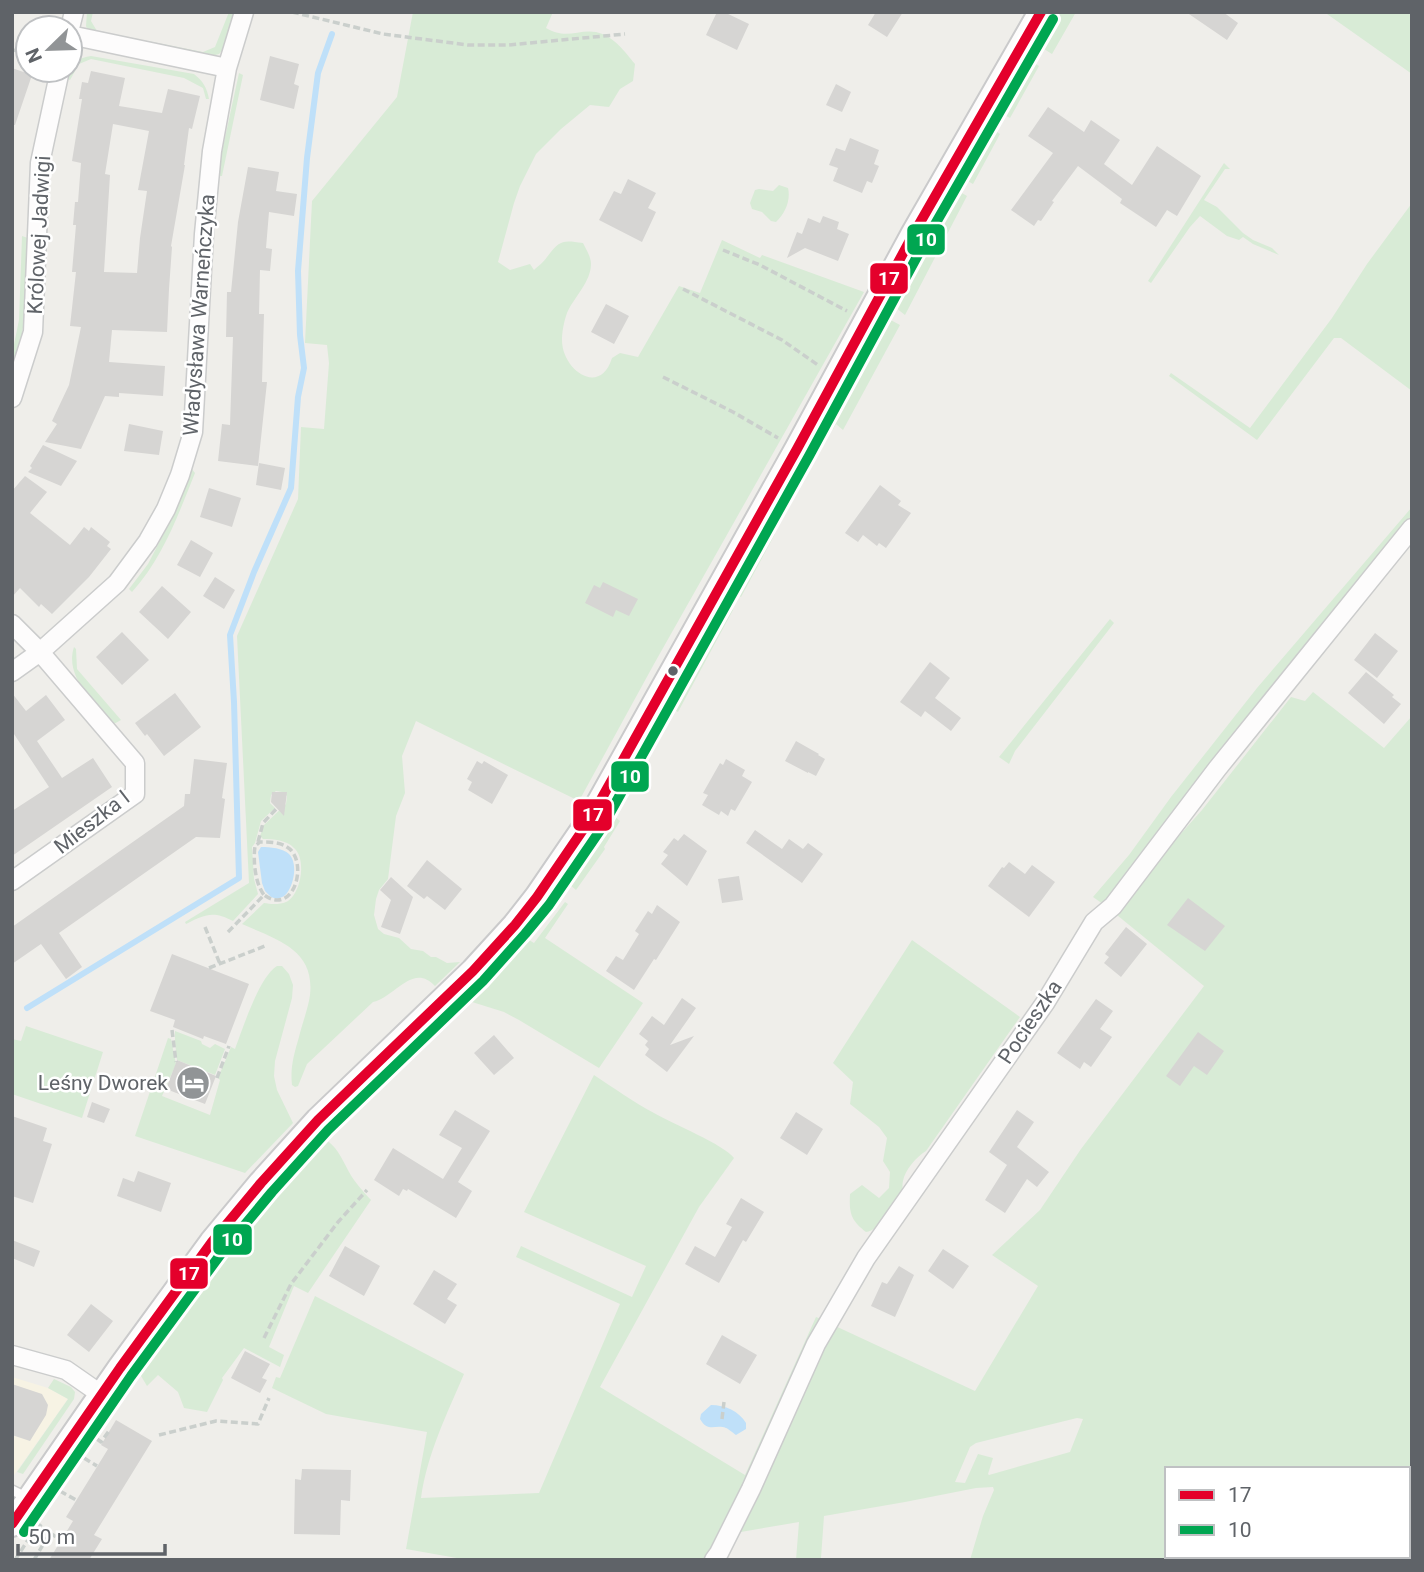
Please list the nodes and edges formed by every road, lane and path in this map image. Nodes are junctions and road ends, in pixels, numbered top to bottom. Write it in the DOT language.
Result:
graph roads {
  1 [pos="244,12"];
  2 [pos="292,12"];
  3 [pos="1041,12"];
  4 [pos="625,34"];
  5 [pos="84,38"];
  6 [pos="226,68"];
  7 [pos="57,84"];
  8 [pos="723,250"];
  9 [pos="683,289"];
  10 [pos="852,314"];
  11 [pos="822,368"];
  12 [pos="663,377"];
  13 [pos="12,398"];
  14 [pos="781,439"];
  15 [pos="1412,528"];
  16 [pos="12,624"];
  17 [pos="40,652"];
  18 [pos="12,672"];
  19 [pos="278,807"];
  20 [pos="258,844"];
  21 [pos="12,881"];
  22 [pos="264,895"];
  23 [pos="205,928"];
  24 [pos="228,932"];
  25 [pos="265,946"];
  26 [pos="220,964"];
  27 [pos="209,968"];
  28 [pos="172,1030"];
  29 [pos="229,1046"];
  30 [pos="176,1062"];
  31 [pos="217,1078"];
  32 [pos="367,1190"];
  33 [pos="264,1338"];
  34 [pos="12,1355"];
  35 [pos="102,1395"];
  36 [pos="269,1398"];
  37 [pos="724,1402"];
  38 [pos="722,1419"];
  39 [pos="109,1431"];
  40 [pos="159,1435"];
  41 [pos="101,1442"];
  42 [pos="90,1462"];
  43 [pos="97,1466"];
  44 [pos="60,1490"];
  45 [pos="21,1495"];
  46 [pos="76,1500"];
  47 [pos="12,1524"];
  48 [pos="38,1524"];
  49 [pos="50,1533"];
  50 [pos="61,1540"];
  51 [pos="34,1560"];
  52 [pos="714,1560"];
  1 -- 6 [label="street, Władysława Warneńczyka"];
  2 -- 4 [label="path"];
  3 -- 35 [label="main road"];
  5 -- 6 [label="street"];
  6 -- 17 [label="street, Władysława Warneńczyka"];
  7 -- 13 [label="street, Królowej Jadwigi"];
  8 -- 10 [label="path"];
  9 -- 11 [label="path"];
  12 -- 14 [label="path"];
  15 -- 52 [label="street, Pocieszka"];
  16 -- 17 [label="street"];
  17 -- 18 [label="street, Władysława Warneńczyka"];
  17 -- 21 [label="street, Mieszka I"];
  19 -- 20 [label="path"];
  20 -- 22 [label="path"];
  20 -- 22 [label="path"];
  22 -- 24 [label="path"];
  23 -- 26 [label="path"];
  25 -- 26 [label="path"];
  26 -- 27 [label="path"];
  28 -- 30 [label="path"];
  29 -- 31 [label="path"];
  32 -- 33 [label="path"];
  34 -- 35 [label="street"];
  35 -- 45 [label="main road"];
  36 -- 40 [label="path"];
  37 -- 38 [label="path"];
  39 -- 41 [label="path"];
  42 -- 43 [label="path"];
  44 -- 46 [label="path"];
  45 -- 47 [label="main road"];
  48 -- 49 [label="path"];
  49 -- 50 [label="path"];
  49 -- 51 [label="path"];
}
